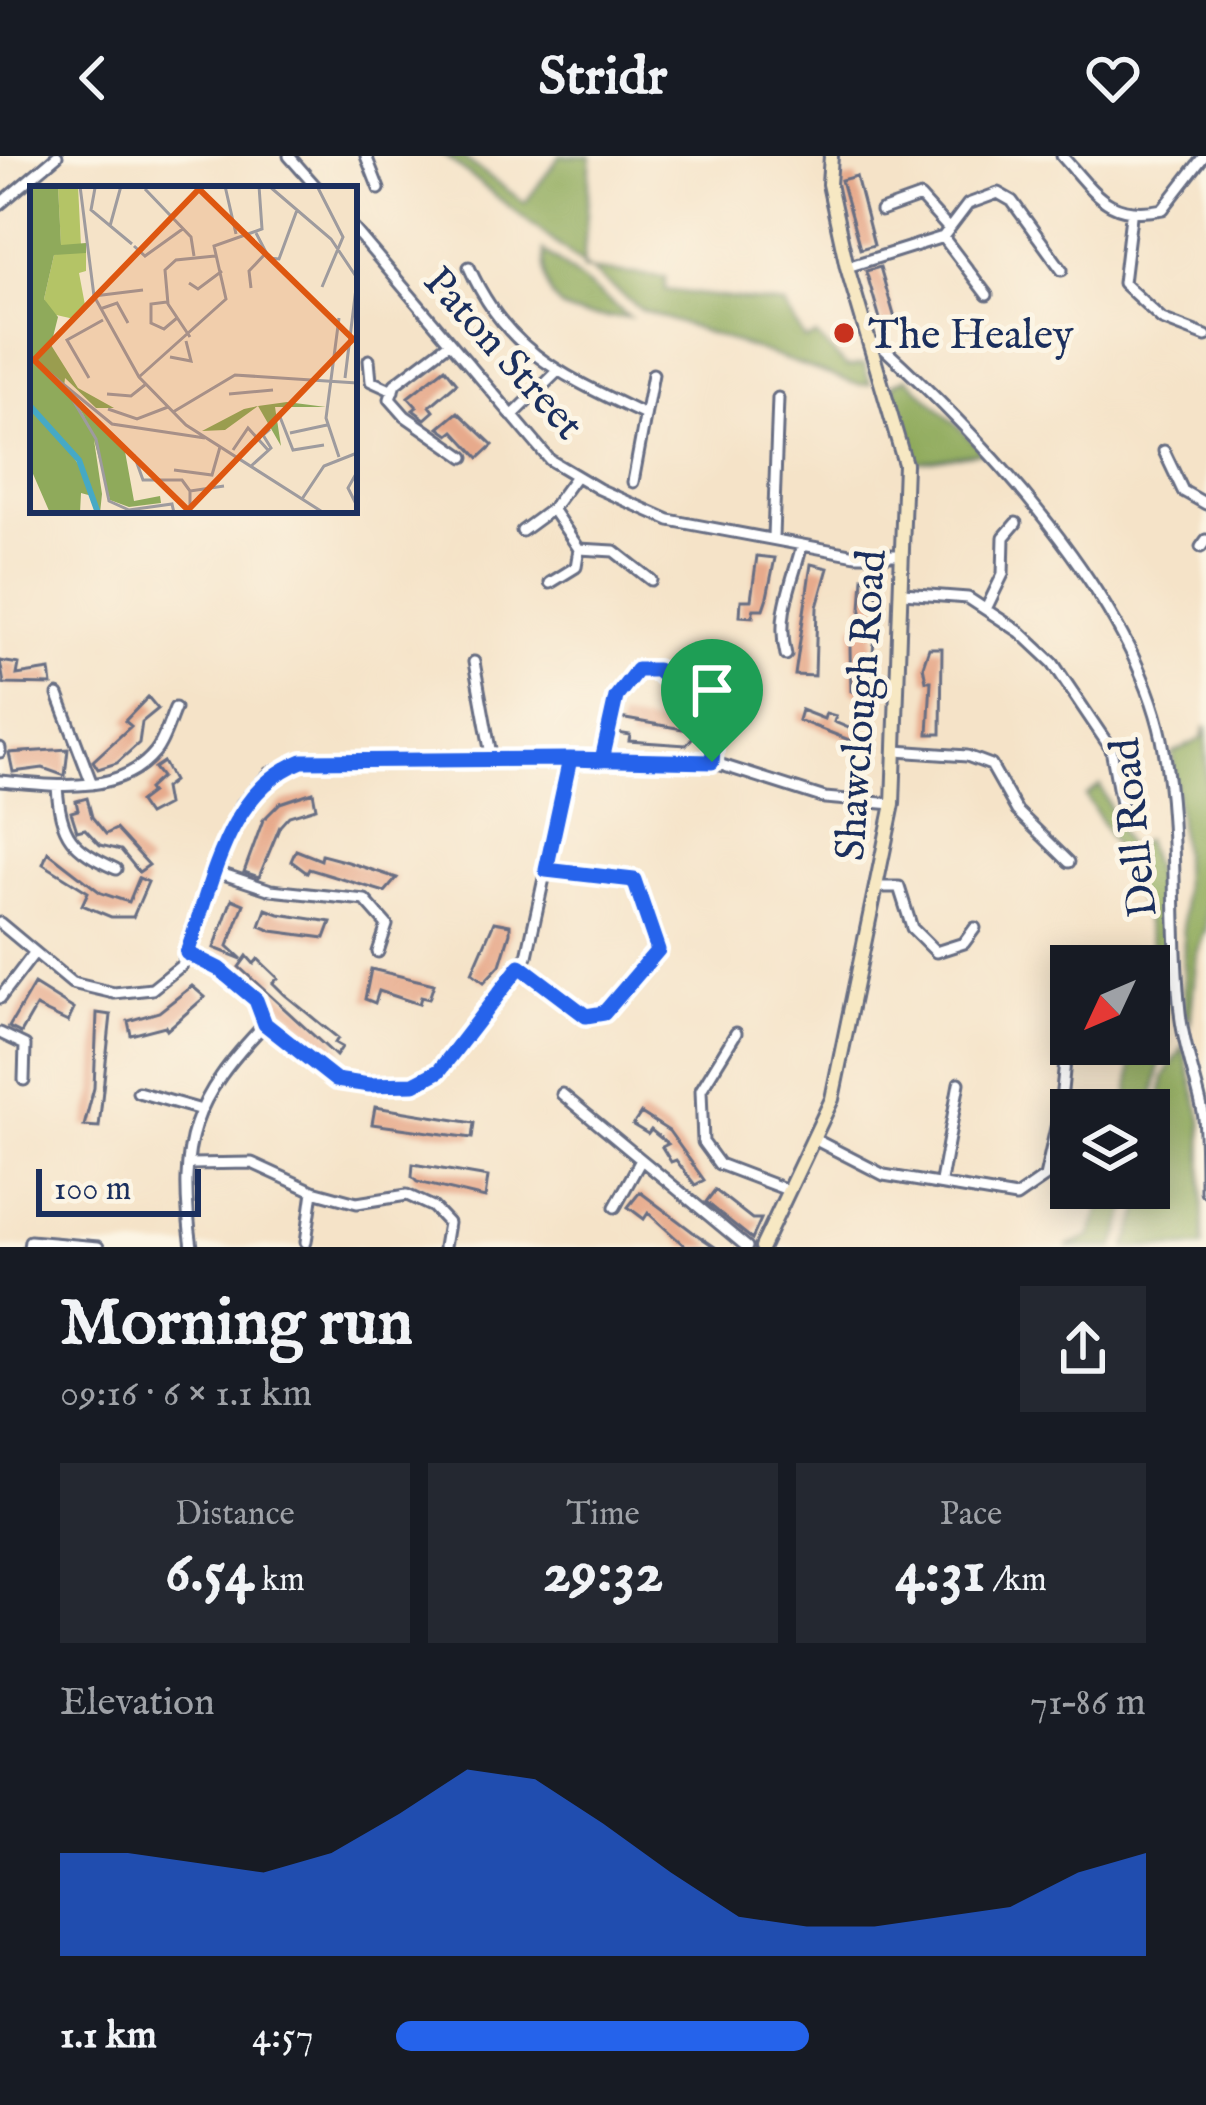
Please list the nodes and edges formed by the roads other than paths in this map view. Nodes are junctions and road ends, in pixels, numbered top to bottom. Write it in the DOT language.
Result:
graph roads {
  1 [pos="56,156"];
  2 [pos="289,156"];
  3 [pos="366,156"];
  4 [pos="831,156"];
  5 [pos="1062,156"];
  6 [pos="1204,156"];
  7 [pos="315,186"];
  8 [pos="379,189"];
  9 [pos="0,204"];
  10 [pos="881,211"];
  11 [pos="1131,216"];
  12 [pos="945,232"];
  13 [pos="357,234"];
  14 [pos="469,267"];
  15 [pos="847,267"];
  16 [pos="1062,270"];
  17 [pos="987,295"];
  18 [pos="1206,336"];
  19 [pos="449,343"];
  20 [pos="869,345"];
  21 [pos="369,360"];
  22 [pos="555,374"];
  23 [pos="653,374"];
  24 [pos="393,391"];
  25 [pos="778,398"];
  26 [pos="643,414"];
  27 [pos="512,416"];
  28 [pos="451,448"];
  29 [pos="1164,451"];
  30 [pos="464,457"];
  31 [pos="443,458"];
  32 [pos="576,476"];
  33 [pos="633,482"];
  34 [pos="1206,504"];
  35 [pos="552,509"];
  36 [pos="1016,523"];
  37 [pos="523,531"];
  38 [pos="773,537"];
  39 [pos="802,545"];
  40 [pos="579,549"];
  41 [pos="903,555"];
  42 [pos="651,580"];
  43 [pos="550,584"];
  44 [pos="903,593"];
  45 [pos="987,607"];
  46 [pos="786,656"];
  47 [pos="474,662"];
  48 [pos="58,695"];
  49 [pos="175,708"];
  50 [pos="896,751"];
  51 [pos="570,759"];
  52 [pos="492,760"];
  53 [pos="602,760"];
  54 [pos="712,762"];
  55 [pos="0,781"];
  56 [pos="92,784"];
  57 [pos="58,786"];
  58 [pos="1121,804"];
  59 [pos="893,805"];
  60 [pos="1058,849"];
  61 [pos="1047,858"];
  62 [pos="1069,862"];
  63 [pos="116,869"];
  64 [pos="546,870"];
  65 [pos="217,872"];
  66 [pos="880,886"];
  67 [pos="0,923"];
  68 [pos="975,928"];
  69 [pos="35,952"];
  70 [pos="378,952"];
  71 [pos="187,953"];
  72 [pos="520,966"];
  73 [pos="0,998"];
  74 [pos="265,1024"];
  75 [pos="0,1033"];
  76 [pos="736,1033"];
  77 [pos="1065,1065"];
  78 [pos="24,1080"];
  79 [pos="959,1083"];
  80 [pos="138,1092"];
  81 [pos="562,1094"];
  82 [pos="198,1109"];
  83 [pos="814,1139"];
  84 [pos="641,1160"];
  85 [pos="190,1164"];
  86 [pos="941,1181"];
  87 [pos="785,1189"];
  88 [pos="313,1191"];
  89 [pos="1206,1191"];
  90 [pos="615,1208"];
  91 [pos="306,1242"];
  92 [pos="30,1244"];
  93 [pos="98,1247"];
  94 [pos="192,1247"];
  95 [pos="444,1247"];
  96 [pos="747,1247"];
  97 [pos="762,1247"];
  1 -- 9 [label="street"];
  2 -- 7 [label="street"];
  3 -- 8 [label="street"];
  4 -- 15 [label="main road, Shawclough Road"];
  5 -- 11 [label="street"];
  6 -- 11 [label="street"];
  10 -- 12 [label="street"];
  11 -- 18 [label="street"];
  12 -- 15 [label="street"];
  12 -- 16 [label="street"];
  12 -- 17 [label="street"];
  13 -- 19 [label="street, Paton Street"];
  14 -- 22 [label="street"];
  15 -- 20 [label="main road, Shawclough Road"];
  19 -- 24 [label="street"];
  19 -- 27 [label="street, Paton Street"];
  20 -- 41 [label="main road, Shawclough Road"];
  20 -- 89 [label="street, Dell Road"];
  21 -- 24 [label="street"];
  22 -- 26 [label="street"];
  22 -- 27 [label="street"];
  23 -- 26 [label="street"];
  24 -- 28 [label="street"];
  25 -- 38 [label="street"];
  26 -- 33 [label="street"];
  27 -- 32 [label="street, Paton Street"];
  28 -- 30 [label="street"];
  28 -- 31 [label="street"];
  29 -- 34 [label="street"];
  32 -- 35 [label="street"];
  32 -- 38 [label="street, Paton Street"];
  35 -- 37 [label="street"];
  35 -- 40 [label="street"];
  36 -- 45 [label="street"];
  38 -- 39 [label="street, Paton Street"];
  39 -- 41 [label="street, Paton Street"];
  39 -- 46 [label="street"];
  40 -- 42 [label="street"];
  40 -- 43 [label="street"];
  41 -- 44 [label="main road, Shawclough Road"];
  44 -- 45 [label="street"];
  44 -- 50 [label="main road, Shawclough Road"];
  45 -- 58 [label="street"];
  47 -- 52 [label="street"];
  48 -- 56 [label="street"];
  49 -- 56 [label="street"];
  50 -- 59 [label="main road, Shawclough Road"];
  50 -- 60 [label="street"];
  51 -- 52 [label="street"];
  51 -- 53 [label="street"];
  51 -- 64 [label="street"];
  52 -- 65 [label="street"];
  53 -- 54 [label="street"];
  53 -- 54 [label="street"];
  54 -- 59 [label="street"];
  55 -- 57 [label="street"];
  56 -- 57 [label="street"];
  57 -- 63 [label="street"];
  59 -- 66 [label="main road, Shawclough Road"];
  60 -- 61 [label="street"];
  60 -- 62 [label="street"];
  64 -- 72 [label="street"];
  64 -- 72 [label="street"];
  65 -- 70 [label="street"];
  65 -- 71 [label="street"];
  66 -- 68 [label="street"];
  66 -- 83 [label="main road, Shawclough Road"];
  67 -- 69 [label="street"];
  69 -- 71 [label="street"];
  69 -- 73 [label="street"];
  71 -- 74 [label="street"];
  72 -- 74 [label="street"];
  74 -- 82 [label="street"];
  75 -- 78 [label="street"];
  76 -- 87 [label="street"];
  77 -- 86 [label="street"];
  79 -- 86 [label="street"];
  80 -- 82 [label="street"];
  81 -- 84 [label="street"];
  82 -- 85 [label="street"];
  83 -- 86 [label="street"];
  83 -- 87 [label="main road, Shawclough Road"];
  84 -- 90 [label="street"];
  84 -- 96 [label="street"];
  85 -- 88 [label="street"];
  85 -- 94 [label="street"];
  87 -- 97 [label="main road, Shawclough Road"];
  88 -- 91 [label="street"];
  88 -- 95 [label="street"];
  92 -- 93 [label="street"];
}
